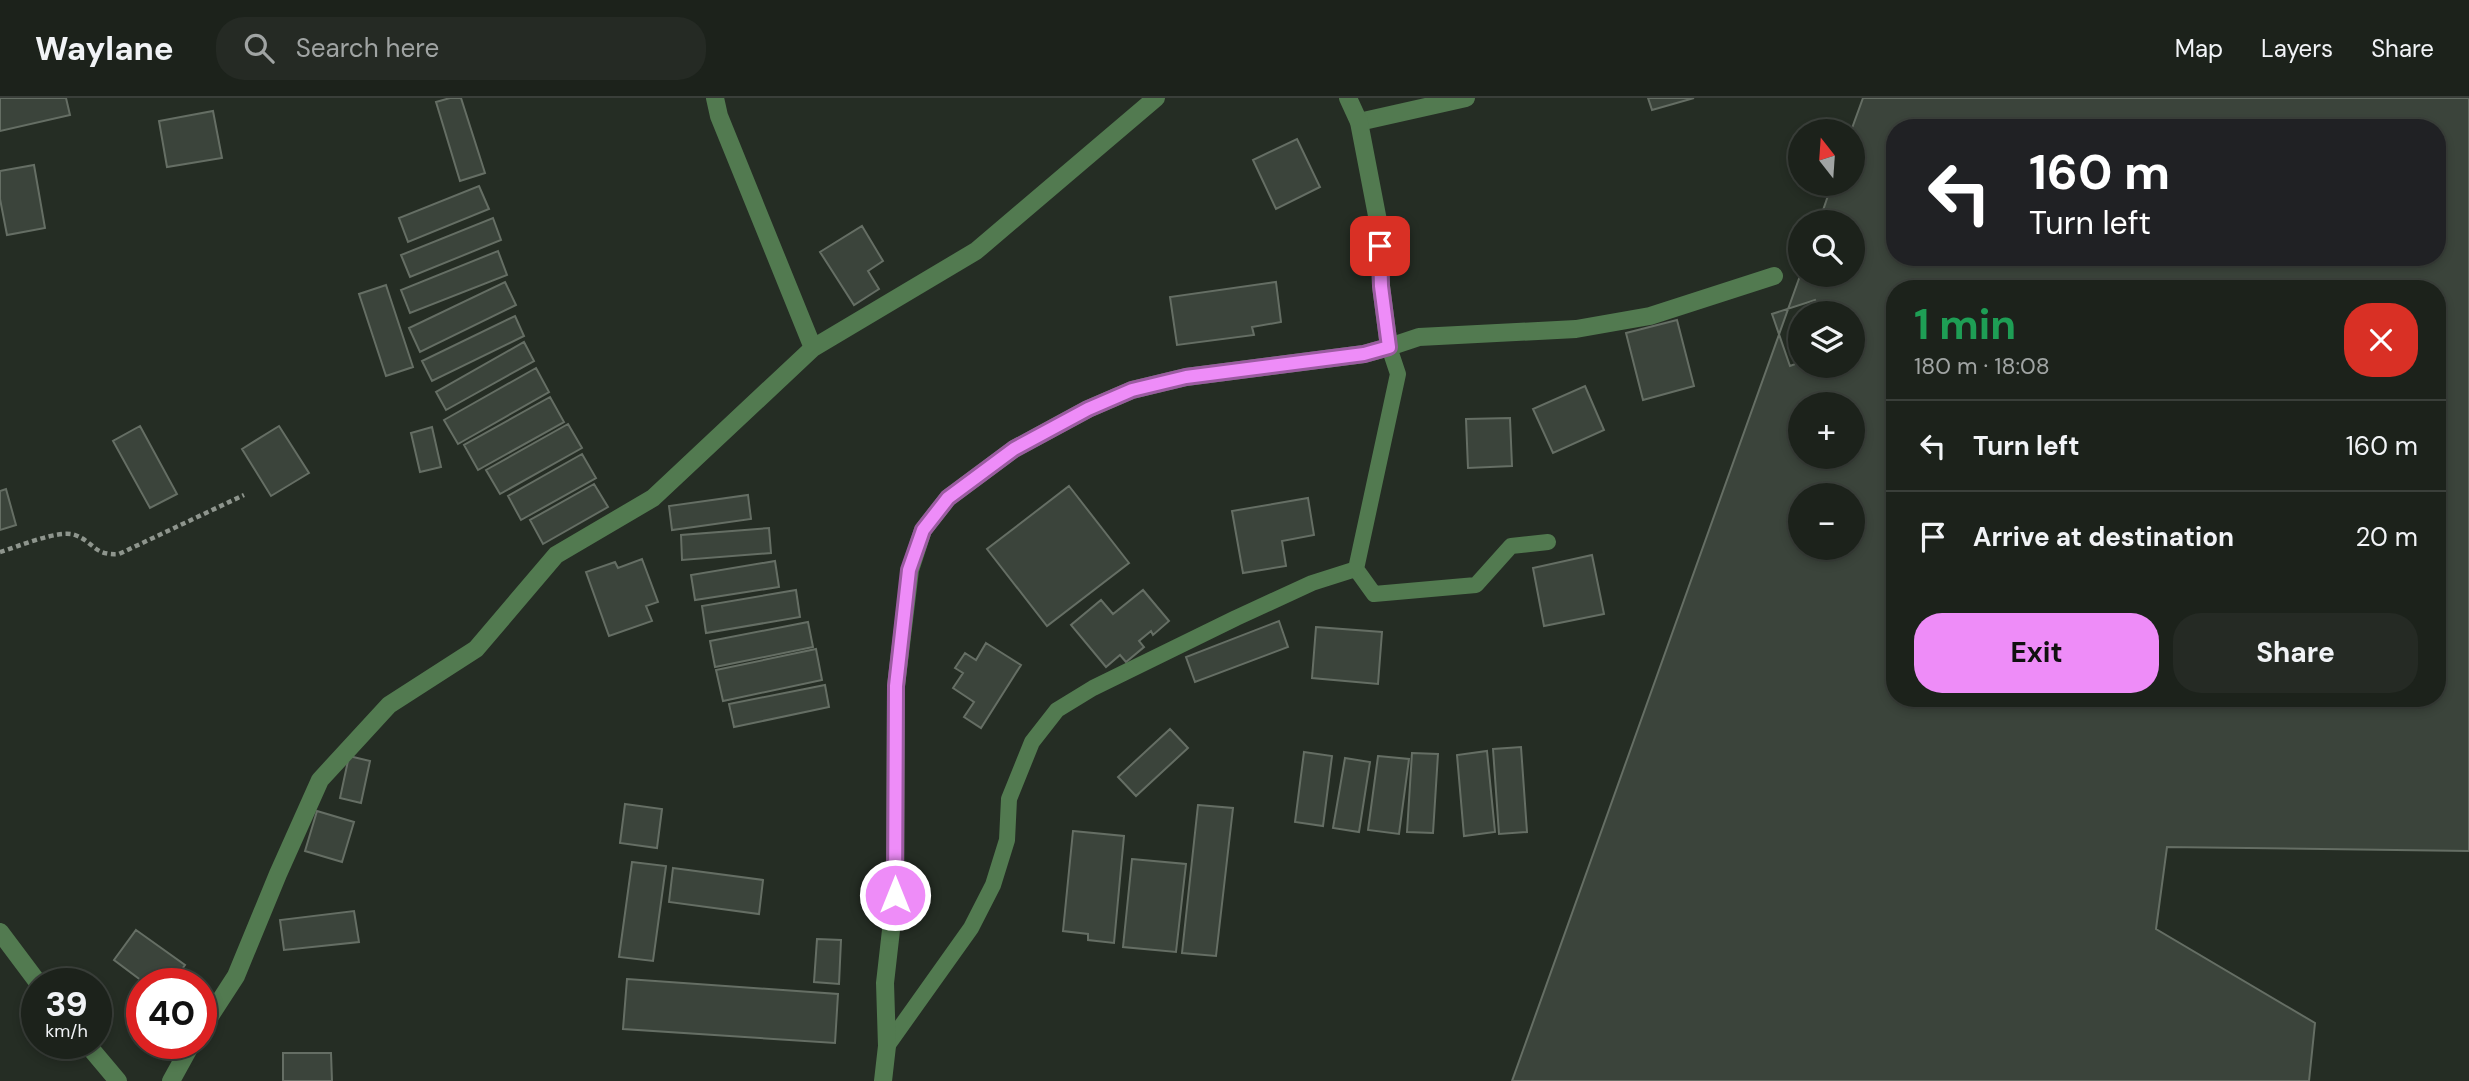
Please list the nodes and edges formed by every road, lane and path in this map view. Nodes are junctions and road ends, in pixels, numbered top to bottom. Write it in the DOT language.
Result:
graph roads {
  1 [pos="715,98"];
  2 [pos="1156,98"];
  3 [pos="1348,98"];
  4 [pos="1466,98"];
  5 [pos="1359,122"];
  6 [pos="1774,276"];
  7 [pos="1389,347"];
  8 [pos="813,348"];
  9 [pos="244,495"];
  10 [pos="1548,542"];
  11 [pos="0,552"];
  12 [pos="1356,569"];
  13 [pos="0,932"];
  14 [pos="27,968"];
  15 [pos="217,1005"];
  16 [pos="887,1046"];
  17 [pos="99,1059"];
  18 [pos="183,1059"];
  19 [pos="118,1081"];
  20 [pos="171,1081"];
  21 [pos="883,1081"];
  1 -- 8 [label="street"];
  2 -- 8 [label="street"];
  3 -- 5 [label="street"];
  4 -- 5 [label="street"];
  5 -- 7 [label="street"];
  6 -- 7 [label="street"];
  7 -- 12 [label="lane"];
  7 -- 16 [label="street"];
  8 -- 15 [label="street"];
  9 -- 11 [label="path"];
  10 -- 12 [label="lane"];
  12 -- 16 [label="lane"];
  13 -- 14 [label="street"];
  16 -- 21 [label="street"];
  17 -- 19 [label="street"];
  18 -- 20 [label="street"];
}
